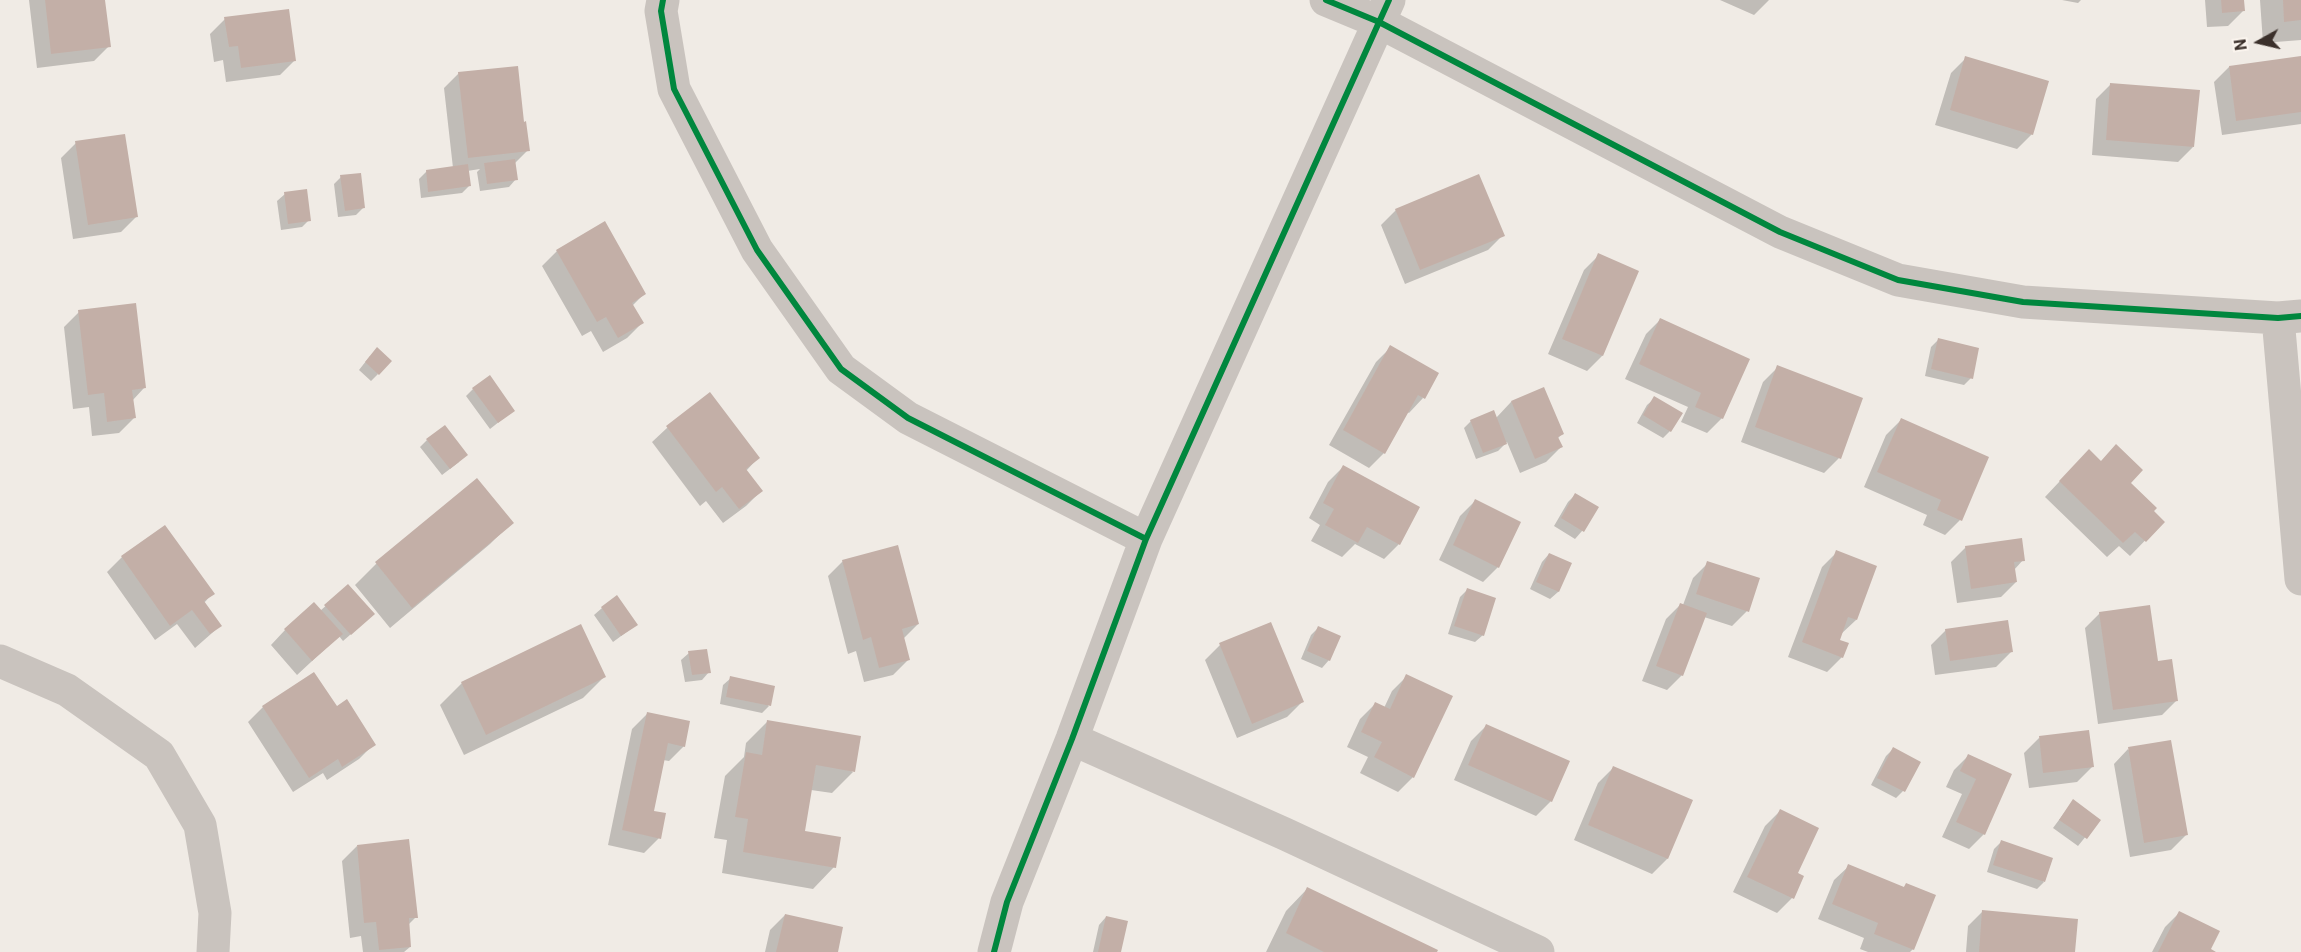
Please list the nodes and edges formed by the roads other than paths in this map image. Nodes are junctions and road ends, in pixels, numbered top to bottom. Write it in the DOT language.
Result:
graph roads {
  1 [pos="663,0"];
  2 [pos="1326,0"];
  3 [pos="1384,11"];
  4 [pos="2289,317"];
  5 [pos="1146,539"];
  6 [pos="2301,579"];
  7 [pos="0,661"];
  8 [pos="1072,739"];
  9 [pos="213,952"];
  10 [pos="994,952"];
  11 [pos="1538,952"];
  1 -- 5 [label="street"];
  2 -- 3 [label="street"];
  3 -- 4 [label="street"];
  3 -- 5 [label="street"];
  4 -- 6 [label="street"];
  5 -- 8 [label="street"];
  7 -- 9 [label="street"];
  8 -- 10 [label="street"];
  8 -- 11 [label="street"];
}
